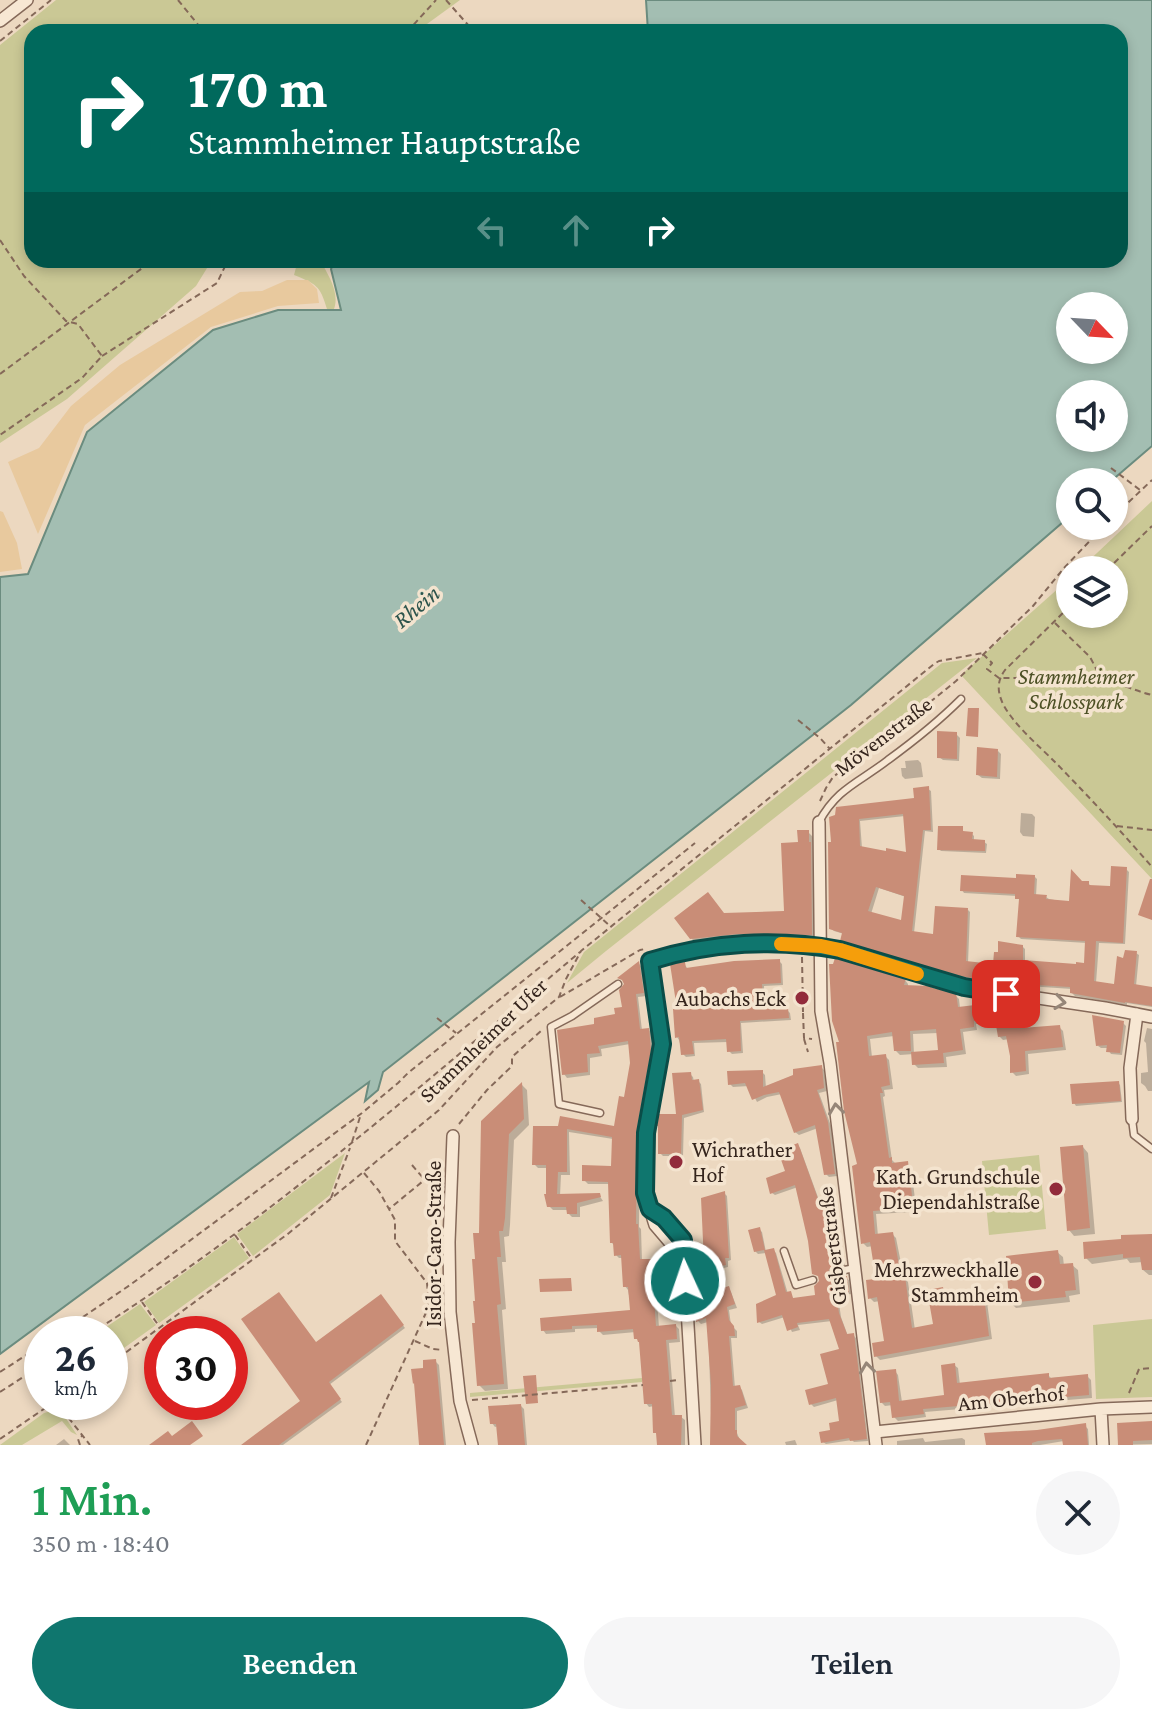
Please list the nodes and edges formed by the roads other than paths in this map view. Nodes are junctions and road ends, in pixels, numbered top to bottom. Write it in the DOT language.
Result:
graph roads {
  1 [pos="27,0"];
  2 [pos="0,21"];
  3 [pos="961,699"];
  4 [pos="819,822"];
  5 [pos="821,946"];
  6 [pos="618,984"];
  7 [pos="1137,1014"];
  8 [pos="1152,1017"];
  9 [pos="600,1113"];
  10 [pos="1132,1119"];
  11 [pos="453,1136"];
  12 [pos="1152,1149"];
  13 [pos="784,1251"];
  14 [pos="855,1268"];
  15 [pos="834,1272"];
  16 [pos="813,1280"];
  17 [pos="1152,1407"];
  18 [pos="1101,1409"];
  19 [pos="875,1432"];
  20 [pos="472,1445"];
  21 [pos="695,1445"];
  22 [pos="876,1445"];
  23 [pos="1103,1445"];
  1 -- 2 [label="street"];
  3 -- 4 [label="lane, Mövenstraße"];
  4 -- 5 [label="street"];
  5 -- 7 [label="street, one-way"];
  14 -- 5 [label="street, Gisbertstraße, one-way"];
  5 -- 21 [label="street"];
  6 -- 9 [label="lane, Stammheimer Ufer"];
  7 -- 8 [label="street"];
  7 -- 10 [label="street"];
  10 -- 12 [label="lane"];
  11 -- 20 [label="street, Isidor-Caro-Straße"];
  13 -- 16 [label="lane"];
  14 -- 15 [label="lane"];
  19 -- 14 [label="street, Gisbertstraße, one-way"];
  17 -- 18 [label="street, Am Oberhof"];
  18 -- 19 [label="street, Am Oberhof"];
  18 -- 23 [label="street"];
  19 -- 22 [label="street, Gisbertstraße"];
}
